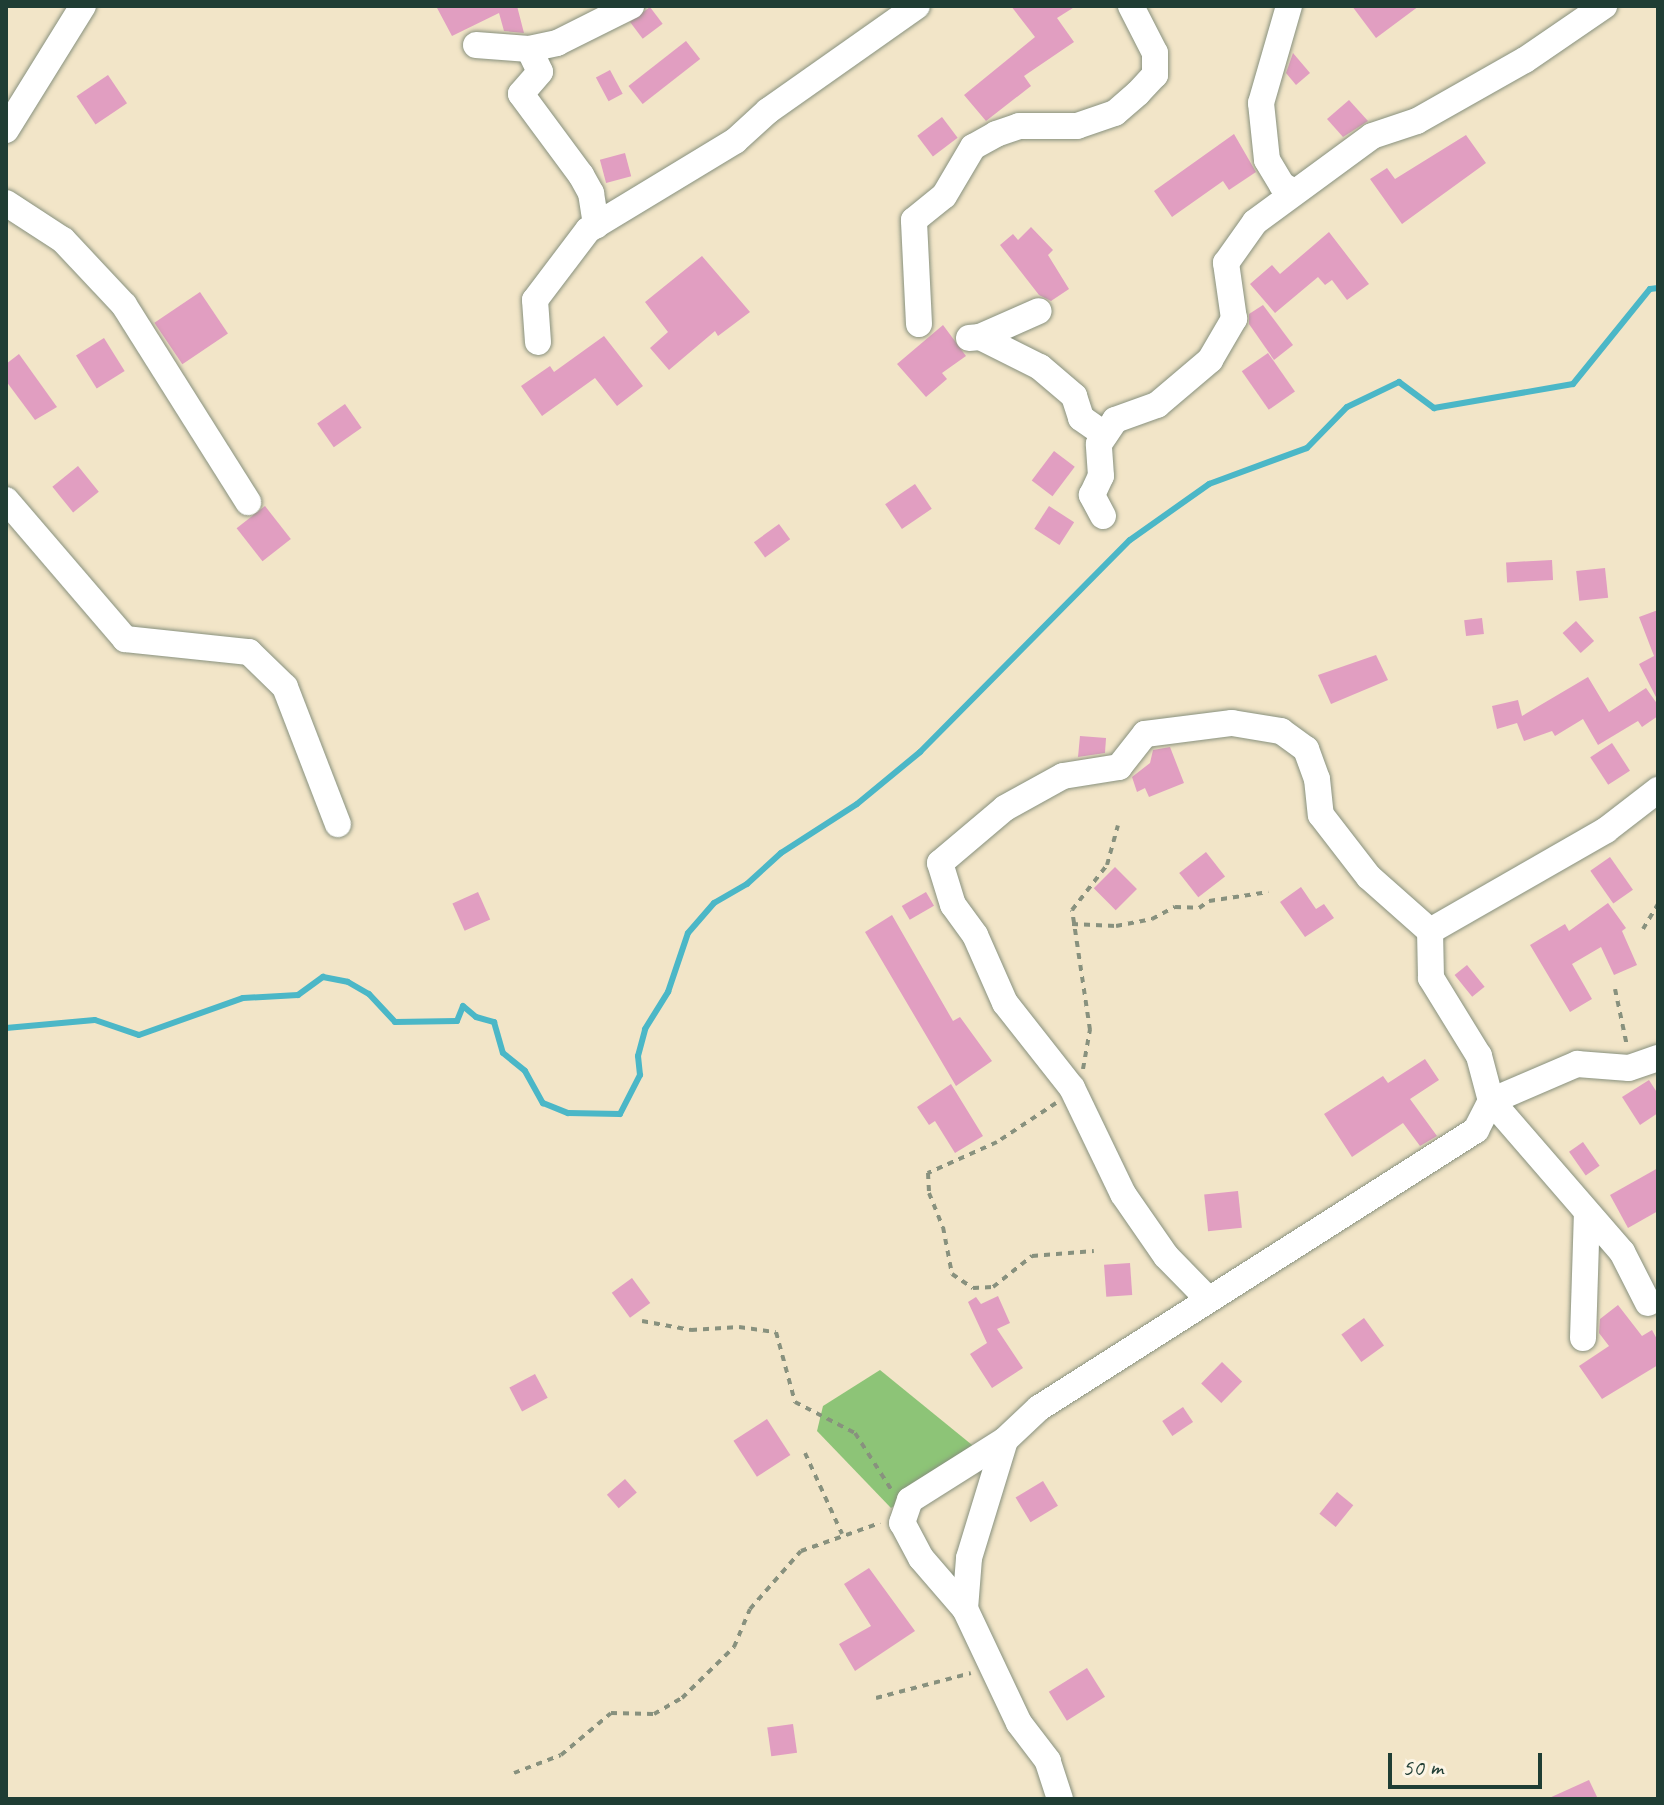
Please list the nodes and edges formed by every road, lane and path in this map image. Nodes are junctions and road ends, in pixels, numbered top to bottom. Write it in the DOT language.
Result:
graph roads {
  1 [pos="83,6"];
  2 [pos="631,6"];
  3 [pos="917,6"];
  4 [pos="1131,6"];
  5 [pos="1289,6"];
  6 [pos="1604,6"];
  7 [pos="476,45"];
  8 [pos="529,49"];
  9 [pos="7,128"];
  10 [pos="1294,192"];
  11 [pos="6,203"];
  12 [pos="596,226"];
  13 [pos="1039,311"];
  14 [pos="919,324"];
  15 [pos="538,342"];
  16 [pos="1105,435"];
  17 [pos="6,500"];
  18 [pos="248,502"];
  19 [pos="1103,516"];
  20 [pos="1658,790"];
  21 [pos="338,824"];
  22 [pos="1118,825"];
  23 [pos="1268,892"];
  24 [pos="1658,904"];
  25 [pos="1072,924"];
  26 [pos="1643,929"];
  27 [pos="1430,931"];
  28 [pos="1615,989"];
  29 [pos="1658,1058"];
  30 [pos="1629,1068"];
  31 [pos="1072,1088"];
  32 [pos="1491,1101"];
  33 [pos="1587,1214"];
  34 [pos="1094,1251"];
  35 [pos="1208,1299"];
  36 [pos="1648,1303"];
  37 [pos="642,1321"];
  38 [pos="1583,1338"];
  39 [pos="1005,1440"];
  40 [pos="805,1453"];
  41 [pos="908,1508"];
  42 [pos="842,1534"];
  43 [pos="965,1609"];
  44 [pos="989,1667"];
  45 [pos="876,1698"];
  46 [pos="514,1773"];
  47 [pos="1060,1799"];
  1 -- 9 [label="street"];
  2 -- 8 [label="street"];
  3 -- 12 [label="street"];
  4 -- 14 [label="street"];
  5 -- 10 [label="street"];
  6 -- 10 [label="street"];
  7 -- 8 [label="street"];
  8 -- 12 [label="street"];
  10 -- 16 [label="street"];
  11 -- 18 [label="street"];
  12 -- 15 [label="street"];
  13 -- 16 [label="street"];
  16 -- 19 [label="street"];
  17 -- 21 [label="street"];
  20 -- 27 [label="street"];
  22 -- 25 [label="path"];
  23 -- 25 [label="path"];
  24 -- 26 [label="path"];
  25 -- 31 [label="path"];
  27 -- 31 [label="street"];
  27 -- 32 [label="street"];
  28 -- 30 [label="path"];
  29 -- 30 [label="street"];
  30 -- 32 [label="street"];
  31 -- 34 [label="path"];
  31 -- 35 [label="street"];
  32 -- 33 [label="street"];
  32 -- 35 [label="street"];
  33 -- 36 [label="street"];
  33 -- 38 [label="street"];
  35 -- 39 [label="street"];
  37 -- 41 [label="path"];
  39 -- 41 [label="street"];
  39 -- 43 [label="street"];
  40 -- 42 [label="path"];
  41 -- 42 [label="path"];
  41 -- 43 [label="street"];
  42 -- 46 [label="path"];
  43 -- 44 [label="street"];
  44 -- 45 [label="path"];
  44 -- 47 [label="street"];
}
